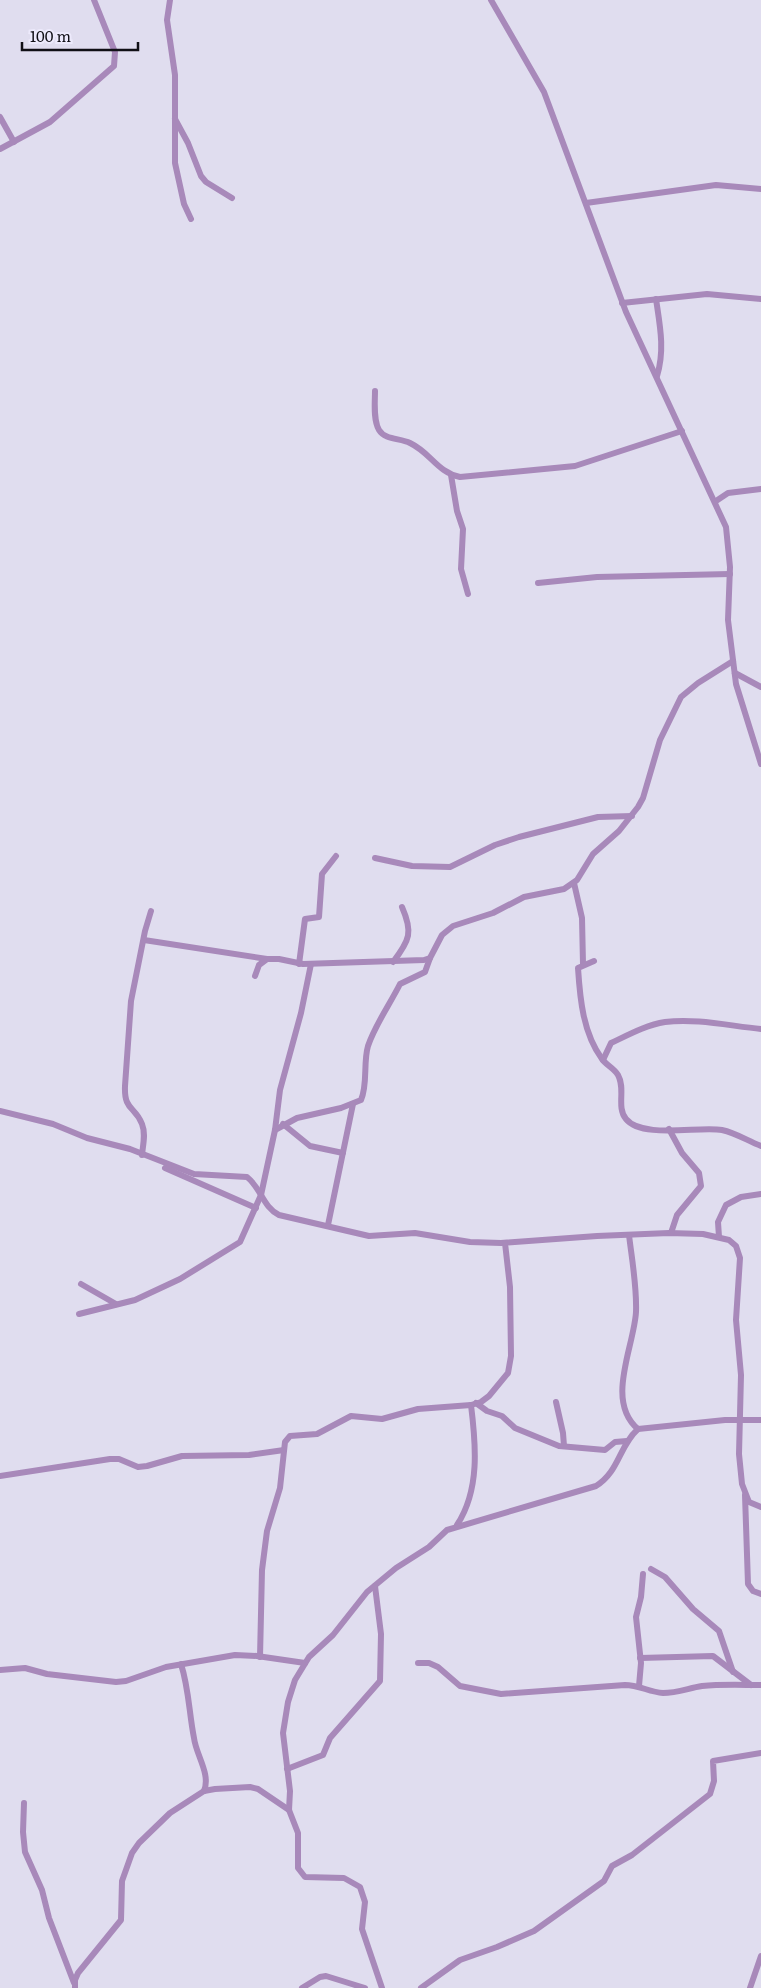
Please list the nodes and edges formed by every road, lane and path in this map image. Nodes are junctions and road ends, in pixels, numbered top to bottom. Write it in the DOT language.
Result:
graph roads {
  1 [pos="94,0"];
  2 [pos="170,0"];
  3 [pos="491,0"];
  4 [pos="0,117"];
  5 [pos="174,118"];
  6 [pos="14,142"];
  7 [pos="0,149"];
  8 [pos="761,189"];
  9 [pos="232,198"];
  10 [pos="586,203"];
  11 [pos="191,219"];
  12 [pos="656,299"];
  13 [pos="761,299"];
  14 [pos="622,303"];
  15 [pos="657,376"];
  16 [pos="375,391"];
  17 [pos="682,432"];
  18 [pos="451,475"];
  19 [pos="761,489"];
  20 [pos="716,501"];
  21 [pos="730,574"];
  22 [pos="538,583"];
  23 [pos="468,594"];
  24 [pos="733,661"];
  25 [pos="735,673"];
  26 [pos="761,687"];
  27 [pos="761,764"];
  28 [pos="632,816"];
  29 [pos="336,856"];
  30 [pos="376,858"];
  31 [pos="574,884"];
  32 [pos="402,907"];
  33 [pos="151,911"];
  34 [pos="144,940"];
  35 [pos="430,958"];
  36 [pos="268,959"];
  37 [pos="594,961"];
  38 [pos="393,962"];
  39 [pos="299,964"];
  40 [pos="311,964"];
  41 [pos="583,964"];
  42 [pos="254,976"];
  43 [pos="761,1029"];
  44 [pos="603,1060"];
  45 [pos="353,1104"];
  46 [pos="0,1111"];
  47 [pos="284,1124"];
  48 [pos="669,1129"];
  49 [pos="276,1130"];
  50 [pos="761,1146"];
  51 [pos="343,1153"];
  52 [pos="142,1155"];
  53 [pos="159,1162"];
  54 [pos="761,1194"];
  55 [pos="261,1195"];
  56 [pos="256,1208"];
  57 [pos="328,1225"];
  58 [pos="671,1233"];
  59 [pos="630,1235"];
  60 [pos="719,1237"];
  61 [pos="505,1243"];
  62 [pos="81,1284"];
  63 [pos="116,1304"];
  64 [pos="79,1314"];
  65 [pos="556,1402"];
  66 [pos="474,1404"];
  67 [pos="739,1420"];
  68 [pos="761,1420"];
  69 [pos="638,1428"];
  70 [pos="627,1441"];
  71 [pos="564,1446"];
  72 [pos="284,1450"];
  73 [pos="0,1476"];
  74 [pos="745,1495"];
  75 [pos="761,1507"];
  76 [pos="457,1526"];
  77 [pos="651,1569"];
  78 [pos="643,1574"];
  79 [pos="374,1586"];
  80 [pos="761,1594"];
  81 [pos="260,1657"];
  82 [pos="640,1658"];
  83 [pos="305,1663"];
  84 [pos="418,1663"];
  85 [pos="181,1664"];
  86 [pos="0,1670"];
  87 [pos="733,1672"];
  88 [pos="751,1685"];
  89 [pos="761,1685"];
  90 [pos="639,1686"];
  91 [pos="761,1753"];
  92 [pos="287,1769"];
  93 [pos="204,1792"];
  94 [pos="24,1803"];
  95 [pos="289,1810"];
  96 [pos="761,1956"];
  97 [pos="74,1986"];
  98 [pos="302,1988"];
  99 [pos="365,1988"];
  100 [pos="382,1988"];
  101 [pos="421,1988"];
  102 [pos="750,1988"];
  1 -- 6 [label="street"];
  2 -- 5 [label="street"];
  3 -- 10 [label="street"];
  4 -- 6 [label="street"];
  5 -- 9 [label="street"];
  5 -- 11 [label="street"];
  6 -- 7 [label="street"];
  8 -- 10 [label="street"];
  10 -- 14 [label="street"];
  12 -- 13 [label="street"];
  12 -- 14 [label="street"];
  12 -- 15 [label="street"];
  14 -- 15 [label="street"];
  15 -- 17 [label="street"];
  16 -- 18 [label="street"];
  17 -- 18 [label="street"];
  17 -- 20 [label="street"];
  18 -- 23 [label="street"];
  19 -- 20 [label="street"];
  20 -- 21 [label="street"];
  21 -- 22 [label="street"];
  21 -- 24 [label="street"];
  24 -- 25 [label="street"];
  24 -- 28 [label="street"];
  25 -- 26 [label="street"];
  25 -- 27 [label="street"];
  28 -- 30 [label="street"];
  28 -- 31 [label="street"];
  29 -- 39 [label="street"];
  31 -- 35 [label="street"];
  31 -- 41 [label="street"];
  32 -- 38 [label="street"];
  33 -- 34 [label="street"];
  34 -- 36 [label="street"];
  34 -- 52 [label="street"];
  35 -- 38 [label="street"];
  35 -- 45 [label="street"];
  36 -- 39 [label="street"];
  36 -- 42 [label="street"];
  37 -- 41 [label="street"];
  38 -- 40 [label="street"];
  39 -- 40 [label="street"];
  40 -- 49 [label="street"];
  41 -- 44 [label="street"];
  43 -- 44 [label="street"];
  44 -- 48 [label="street"];
  45 -- 47 [label="street"];
  45 -- 51 [label="street"];
  46 -- 52 [label="street"];
  47 -- 49 [label="street"];
  47 -- 51 [label="street"];
  48 -- 50 [label="street"];
  48 -- 58 [label="street"];
  49 -- 55 [label="street"];
  51 -- 57 [label="street"];
  52 -- 53 [label="street"];
  53 -- 55 [label="street"];
  53 -- 56 [label="street"];
  54 -- 60 [label="street"];
  55 -- 56 [label="street"];
  55 -- 57 [label="street"];
  56 -- 63 [label="street"];
  57 -- 61 [label="street"];
  58 -- 59 [label="street"];
  58 -- 60 [label="street"];
  59 -- 61 [label="street"];
  59 -- 69 [label="street"];
  60 -- 67 [label="street"];
  61 -- 66 [label="street"];
  62 -- 63 [label="street"];
  63 -- 64 [label="street"];
  65 -- 71 [label="street"];
  66 -- 71 [label="street"];
  66 -- 72 [label="street"];
  66 -- 76 [label="street"];
  67 -- 68 [label="street"];
  67 -- 69 [label="street"];
  67 -- 74 [label="street"];
  69 -- 70 [label="street"];
  70 -- 71 [label="street"];
  70 -- 76 [label="street"];
  72 -- 73 [label="street"];
  72 -- 81 [label="street"];
  74 -- 75 [label="street"];
  74 -- 80 [label="street"];
  76 -- 79 [label="street"];
  77 -- 87 [label="street"];
  78 -- 82 [label="street"];
  79 -- 83 [label="street"];
  79 -- 92 [label="street"];
  81 -- 83 [label="street"];
  81 -- 85 [label="street"];
  82 -- 87 [label="street"];
  82 -- 90 [label="street"];
  83 -- 92 [label="street"];
  84 -- 90 [label="street"];
  85 -- 86 [label="street"];
  85 -- 93 [label="street"];
  87 -- 88 [label="street"];
  88 -- 89 [label="street"];
  88 -- 90 [label="street"];
  91 -- 101 [label="street"];
  92 -- 95 [label="street"];
  93 -- 95 [label="street"];
  93 -- 97 [label="street"];
  94 -- 97 [label="street"];
  95 -- 100 [label="street"];
  96 -- 102 [label="street"];
  98 -- 99 [label="street"];
}
